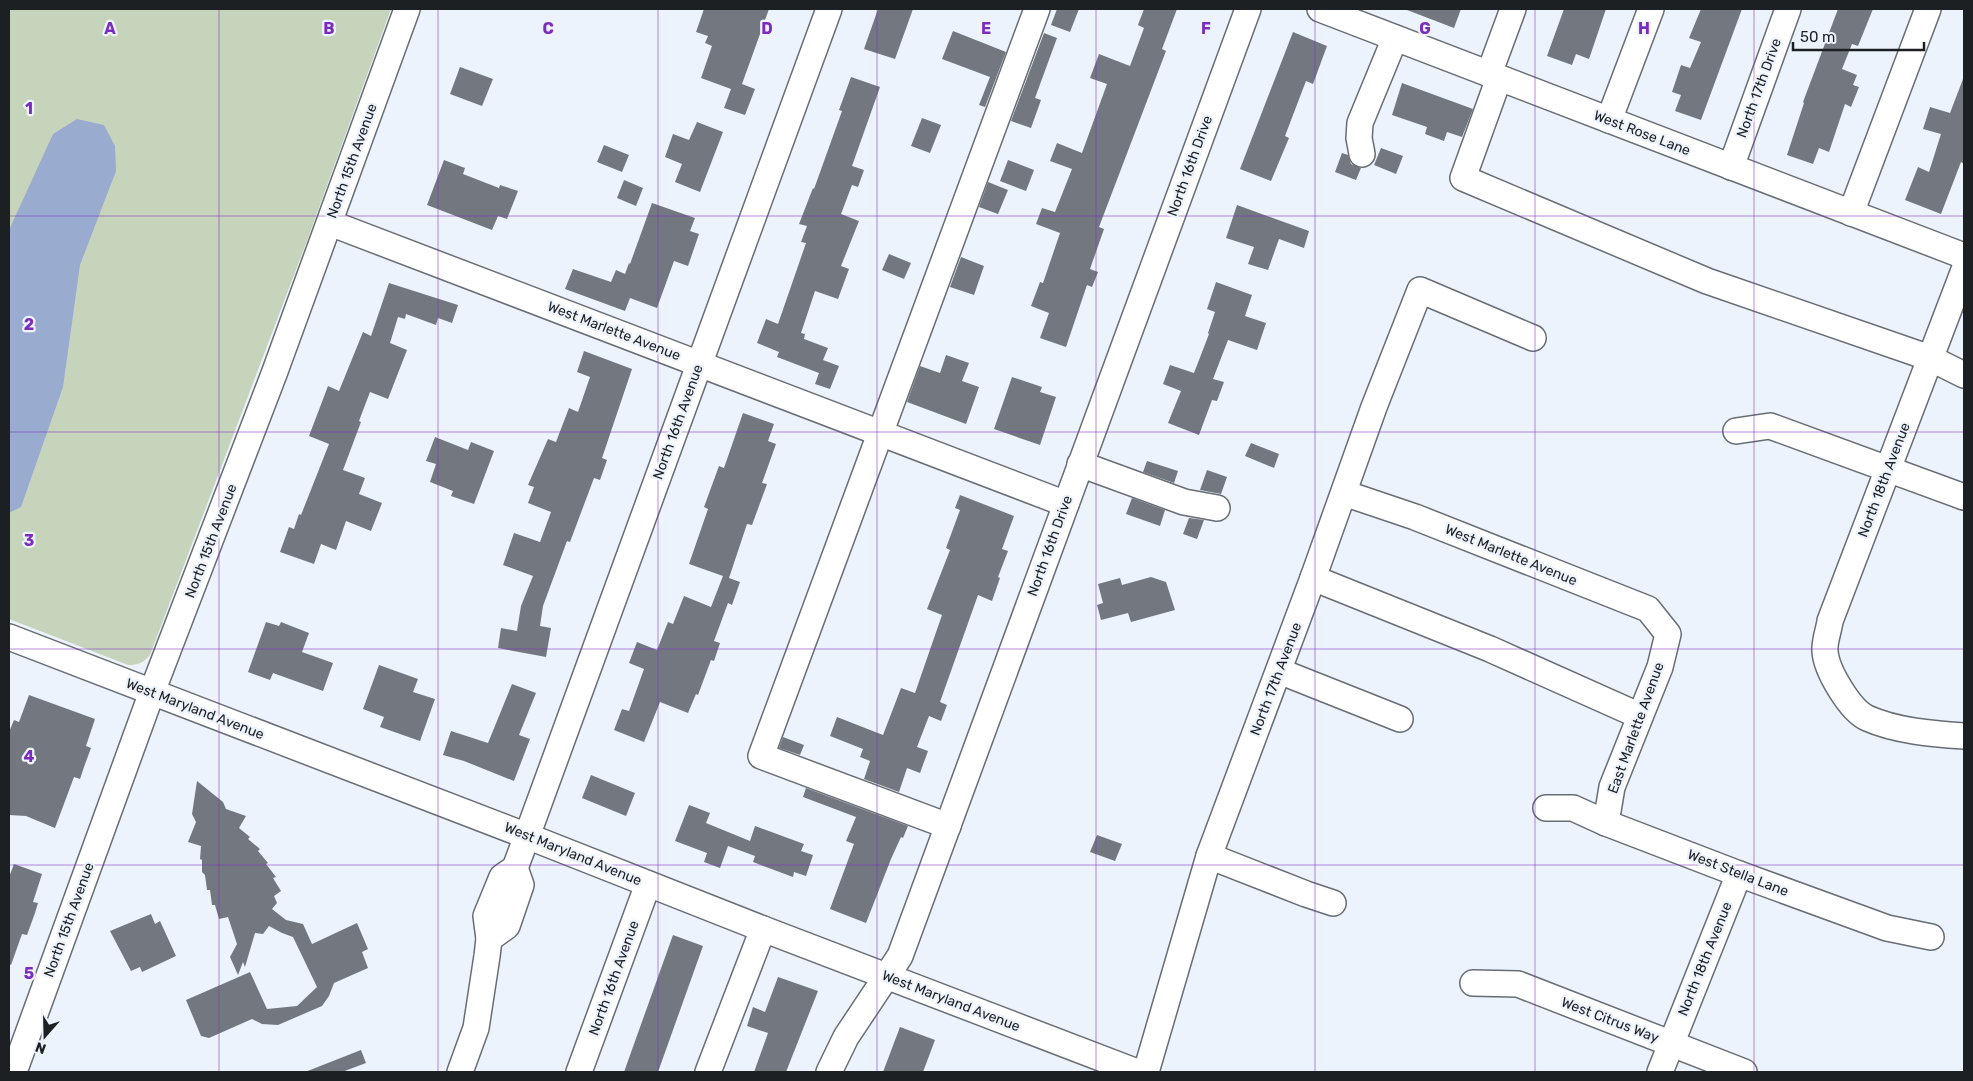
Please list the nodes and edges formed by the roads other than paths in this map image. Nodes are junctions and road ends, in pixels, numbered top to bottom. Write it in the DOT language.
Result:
graph roads {
  1 [pos="407,9"];
  2 [pos="829,9"];
  3 [pos="1037,9"];
  4 [pos="1248,9"];
  5 [pos="1320,9"];
  6 [pos="1513,9"];
  7 [pos="1651,9"];
  8 [pos="1788,9"];
  9 [pos="1928,9"];
  10 [pos="1365,17"];
  11 [pos="1395,38"];
  12 [pos="1494,76"];
  13 [pos="1609,120"];
  14 [pos="1362,154"];
  15 [pos="1731,167"];
  16 [pos="1851,213"];
  17 [pos="330,223"];
  18 [pos="1964,256"];
  19 [pos="1964,270"];
  20 [pos="1533,338"];
  21 [pos="1930,358"];
  22 [pos="699,364"];
  23 [pos="1964,375"];
  24 [pos="1736,431"];
  25 [pos="879,433"];
  26 [pos="1080,464"];
  27 [pos="1890,469"];
  28 [pos="1344,493"];
  29 [pos="1964,497"];
  30 [pos="1066,504"];
  31 [pos="1217,508"];
  32 [pos="1313,578"];
  33 [pos="1668,634"];
  34 [pos="9,637"];
  35 [pos="1279,671"];
  36 [pos="152,692"];
  37 [pos="1640,716"];
  38 [pos="1400,718"];
  39 [pos="1964,736"];
  40 [pos="1546,808"];
  41 [pos="1606,823"];
  42 [pos="948,826"];
  43 [pos="528,836"];
  44 [pos="1209,856"];
  45 [pos="1739,874"];
  46 [pos="648,884"];
  47 [pos="1333,903"];
  48 [pos="763,929"];
  49 [pos="1931,937"];
  50 [pos="886,976"];
  51 [pos="1473,983"];
  52 [pos="1671,1044"];
  53 [pos="1132,1071"];
  54 [pos="14,1072"];
  55 [pos="460,1072"];
  56 [pos="579,1072"];
  57 [pos="708,1072"];
  58 [pos="829,1072"];
  59 [pos="1660,1072"];
  60 [pos="1744,1072"];
  1 -- 17 [label="street, North 15th Avenue"];
  2 -- 22 [label="street, North 16th Avenue"];
  3 -- 25 [label="street"];
  4 -- 26 [label="street, North 16th Drive"];
  5 -- 10 [label="street, West Rose Lane"];
  6 -- 12 [label="street"];
  7 -- 13 [label="street"];
  8 -- 15 [label="street, North 17th Drive"];
  9 -- 16 [label="street"];
  10 -- 11 [label="street, West Rose Lane"];
  11 -- 12 [label="street, West Rose Lane"];
  11 -- 14 [label="street"];
  12 -- 13 [label="street, West Rose Lane"];
  12 -- 21 [label="street"];
  13 -- 15 [label="street, West Rose Lane"];
  15 -- 16 [label="street, West Rose Lane"];
  16 -- 18 [label="street, West Rose Lane"];
  17 -- 22 [label="street, West Marlette Avenue"];
  17 -- 36 [label="street, North 15th Avenue"];
  19 -- 21 [label="street, North 18th Avenue"];
  20 -- 28 [label="street, North 17th Avenue"];
  21 -- 23 [label="street"];
  21 -- 27 [label="street, North 18th Avenue"];
  22 -- 25 [label="street, West Marlette Avenue"];
  22 -- 43 [label="street, North 16th Avenue"];
  24 -- 27 [label="street"];
  25 -- 30 [label="street, West Marlette Avenue"];
  25 -- 42 [label="street"];
  26 -- 30 [label="street, North 16th Drive"];
  26 -- 31 [label="street"];
  27 -- 29 [label="street"];
  27 -- 39 [label="street, North 18th Avenue"];
  28 -- 32 [label="street, North 17th Avenue"];
  28 -- 33 [label="street, West Marlette Avenue"];
  30 -- 42 [label="street, North 16th Drive"];
  32 -- 35 [label="street, North 17th Avenue"];
  32 -- 37 [label="street"];
  33 -- 37 [label="street, East Marlette Avenue"];
  34 -- 36 [label="street, West Maryland Avenue"];
  35 -- 38 [label="street"];
  35 -- 44 [label="street, North 17th Avenue"];
  36 -- 43 [label="street, West Maryland Avenue"];
  36 -- 54 [label="street, North 15th Avenue"];
  37 -- 41 [label="street, East Marlette Avenue"];
  40 -- 41 [label="street, West Stella Lane"];
  41 -- 45 [label="street, West Stella Lane"];
  42 -- 50 [label="street, North 16th Drive"];
  43 -- 46 [label="street, West Maryland Avenue"];
  43 -- 55 [label="street, North 16th Avenue"];
  44 -- 47 [label="street"];
  44 -- 53 [label="street, North 17th Avenue"];
  45 -- 49 [label="street, West Stella Lane"];
  45 -- 52 [label="street, North 18th Avenue"];
  46 -- 48 [label="street, West Maryland Avenue"];
  46 -- 56 [label="street, North 16th Avenue"];
  48 -- 50 [label="street, West Maryland Avenue"];
  48 -- 57 [label="street"];
  50 -- 53 [label="street, West Maryland Avenue"];
  50 -- 58 [label="street, North 16th Drive"];
  51 -- 52 [label="street, West Citrus Way"];
  52 -- 59 [label="street, North 18th Avenue"];
  52 -- 60 [label="street, West Citrus Way"];
}
